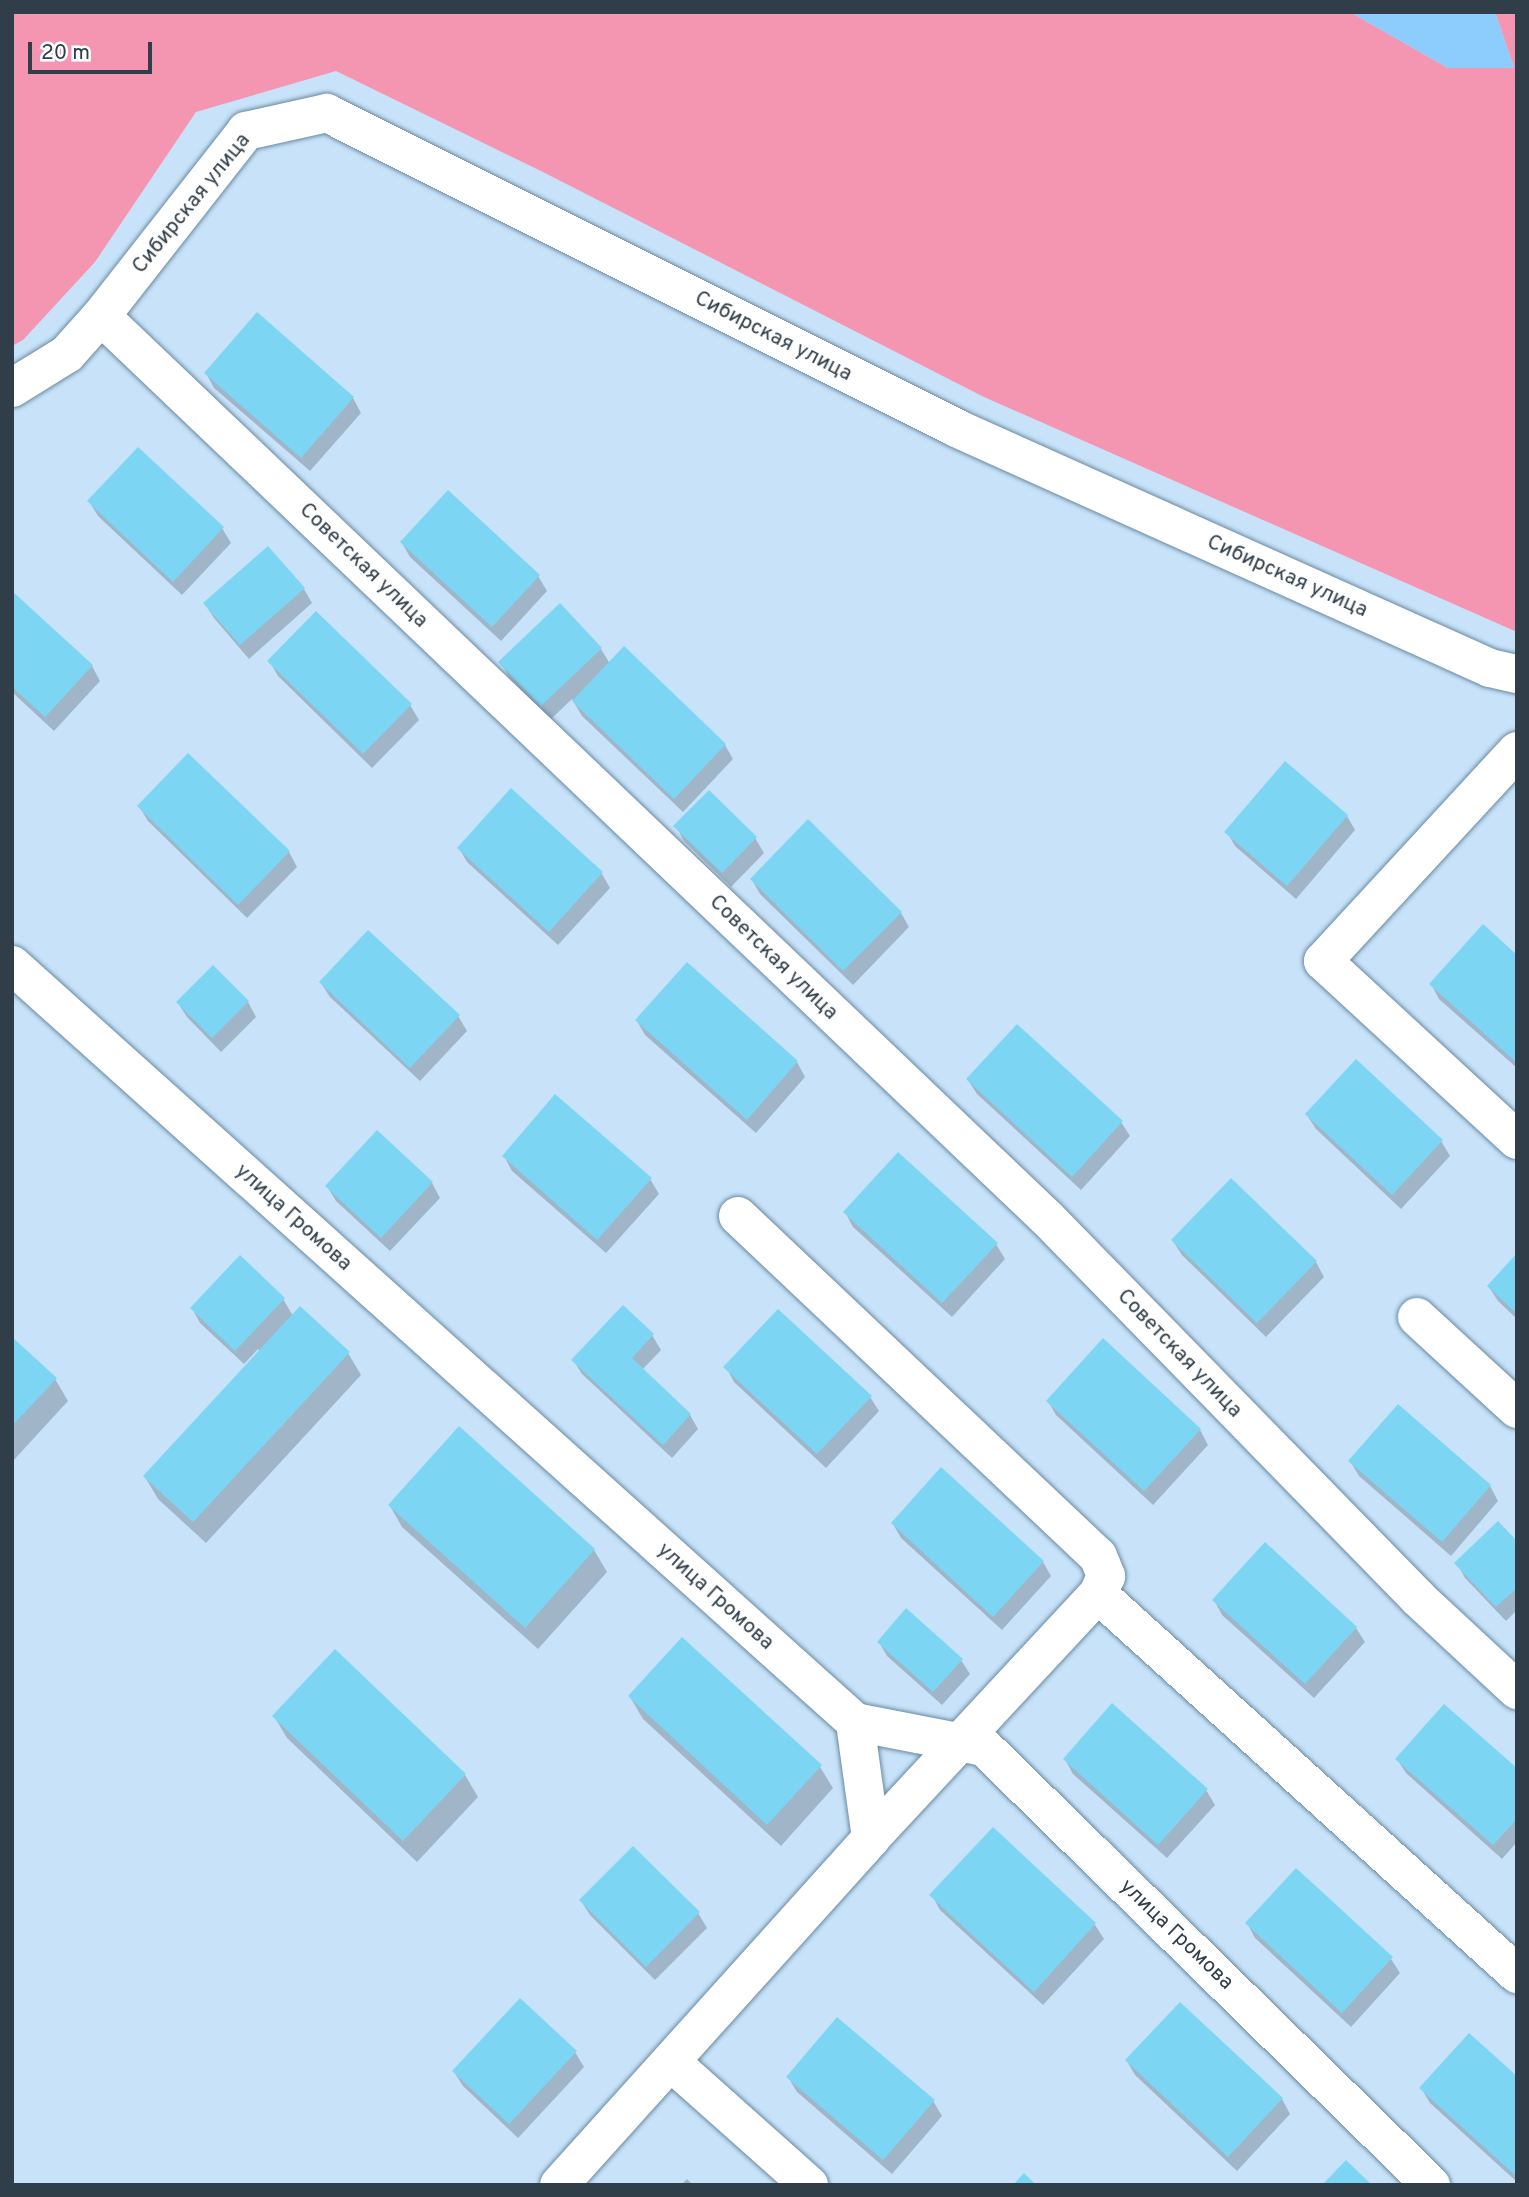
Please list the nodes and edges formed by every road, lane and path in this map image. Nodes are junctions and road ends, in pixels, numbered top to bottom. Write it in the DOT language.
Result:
graph roads {
  1 [pos="101,316"];
  2 [pos="12,388"];
  3 [pos="1517,674"];
  4 [pos="1517,751"];
  5 [pos="12,965"];
  6 [pos="1517,1140"];
  7 [pos="738,1216"];
  8 [pos="1417,1317"];
  9 [pos="1517,1409"];
  10 [pos="1098,1594"];
  11 [pos="1517,1690"];
  12 [pos="855,1722"];
  13 [pos="960,1742"];
  14 [pos="872,1838"];
  15 [pos="1517,1974"];
  16 [pos="671,2062"];
  17 [pos="559,2185"];
  18 [pos="809,2185"];
  19 [pos="1431,2185"];
  1 -- 2 [label="street"];
  1 -- 3 [label="street, Сибирская улица"];
  1 -- 11 [label="street, Советская улица"];
  4 -- 6 [label="street"];
  5 -- 12 [label="street, улица Громова"];
  7 -- 10 [label="street"];
  8 -- 9 [label="street"];
  10 -- 13 [label="street"];
  10 -- 15 [label="street"];
  12 -- 13 [label="street, улица Громова"];
  12 -- 14 [label="street"];
  13 -- 14 [label="street"];
  13 -- 19 [label="street, улица Громова"];
  14 -- 16 [label="street"];
  16 -- 17 [label="street"];
  16 -- 18 [label="street"];
}
